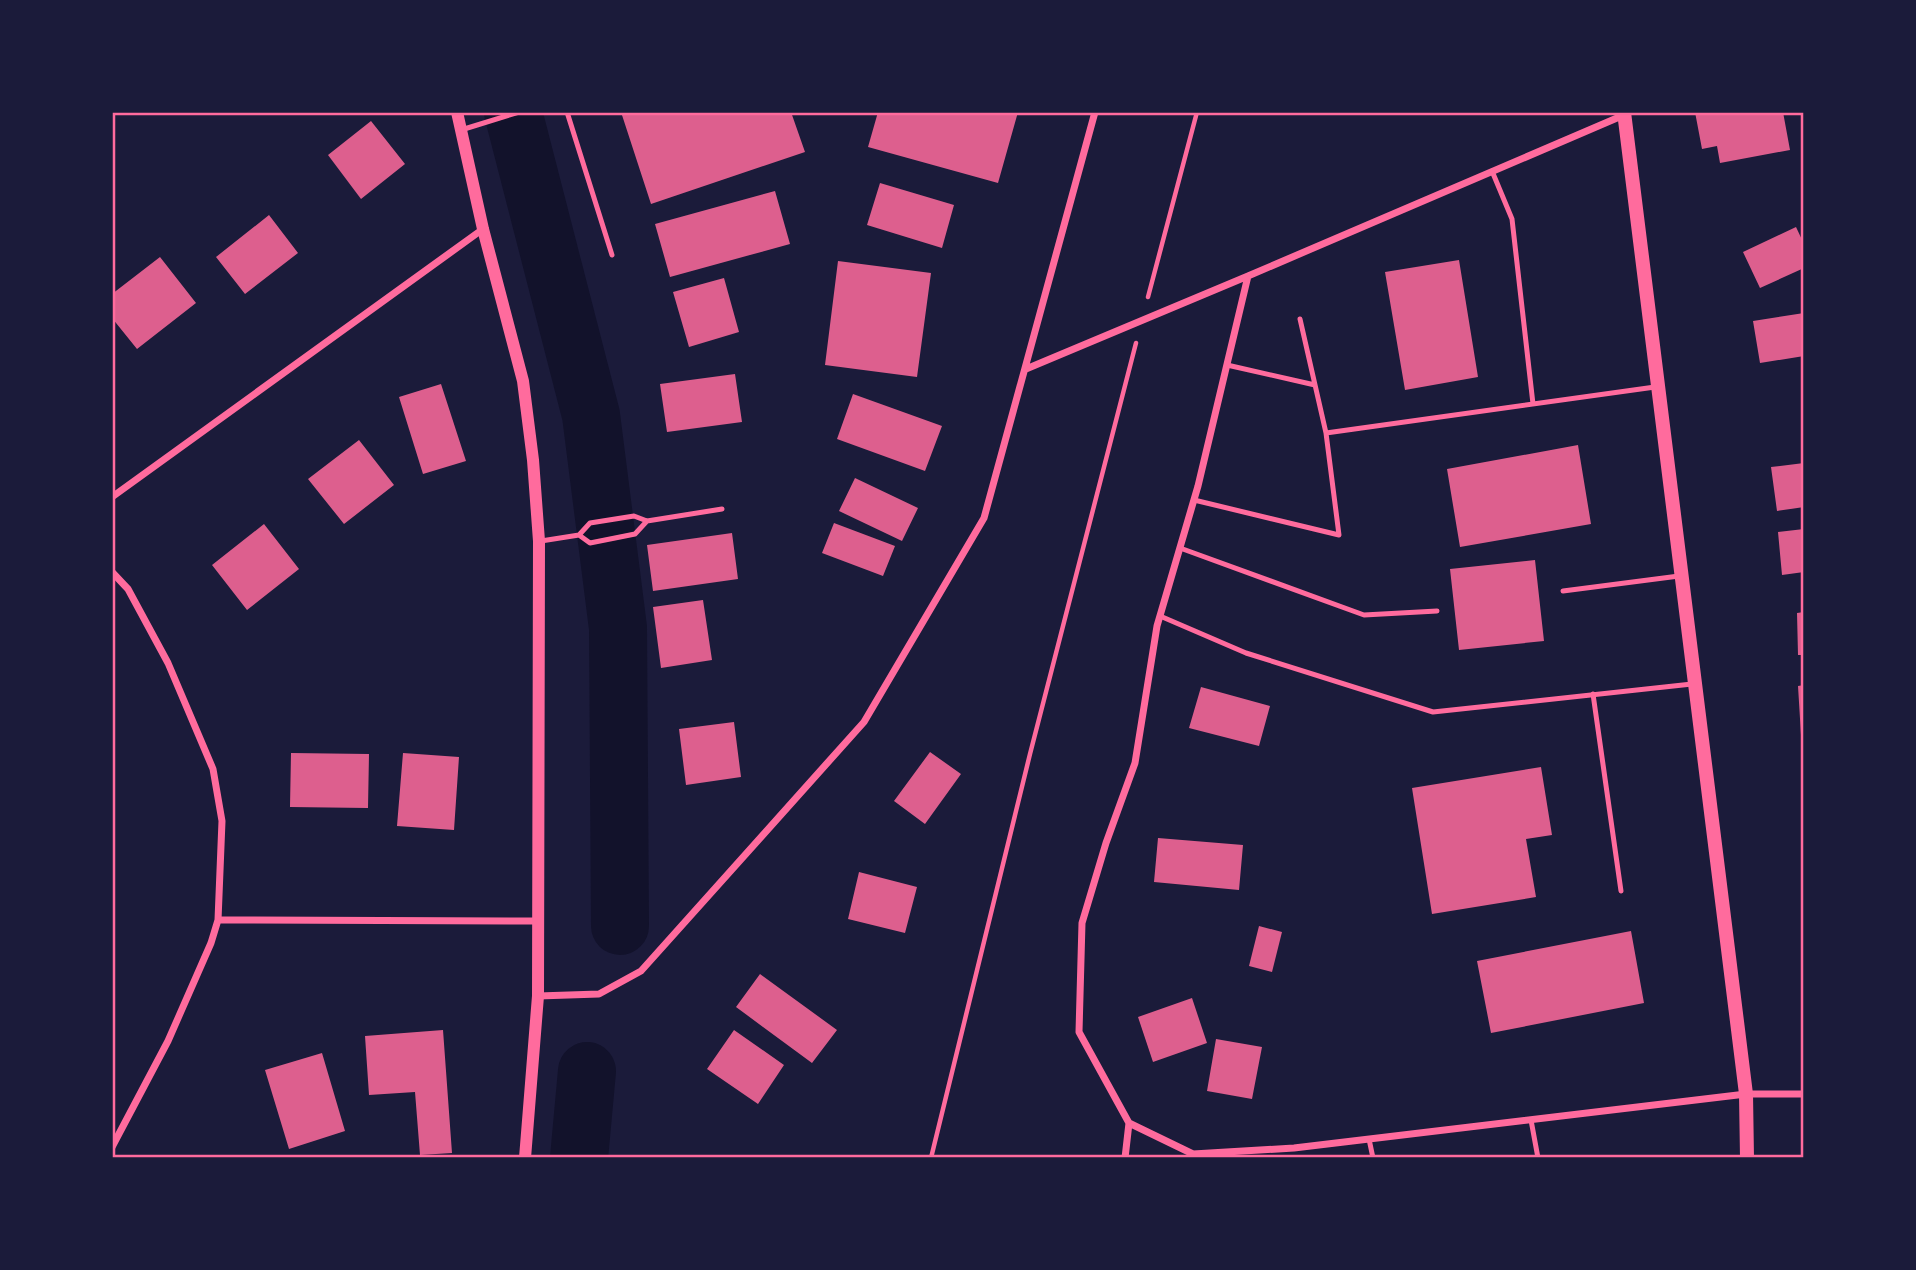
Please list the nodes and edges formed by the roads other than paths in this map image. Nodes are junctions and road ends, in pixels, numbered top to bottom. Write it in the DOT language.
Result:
graph roads {
  1 [pos="457,112"];
  2 [pos="519,112"];
  3 [pos="567,112"];
  4 [pos="1095,112"];
  5 [pos="1624,113"];
  6 [pos="461,130"];
  7 [pos="1492,171"];
  8 [pos="483,229"];
  9 [pos="612,255"];
  10 [pos="1248,276"];
  11 [pos="1300,319"];
  12 [pos="1227,365"];
  13 [pos="1026,369"];
  14 [pos="1315,385"];
  15 [pos="1659,387"];
  16 [pos="1533,404"];
  17 [pos="1326,433"];
  18 [pos="112,497"];
  19 [pos="1194,500"];
  20 [pos="722,509"];
  21 [pos="647,521"];
  22 [pos="579,535"];
  23 [pos="539,541"];
  24 [pos="1180,548"];
  25 [pos="112,572"];
  26 [pos="1682,575"];
  27 [pos="1563,591"];
  28 [pos="1437,611"];
  29 [pos="1160,616"];
  30 [pos="1695,684"];
  31 [pos="1592,694"];
  32 [pos="1621,891"];
  33 [pos="219,920"];
  34 [pos="536,921"];
  35 [pos="538,996"];
  36 [pos="1746,1094"];
  37 [pos="1804,1094"];
  38 [pos="1531,1120"];
  39 [pos="1129,1123"];
  40 [pos="1369,1139"];
  41 [pos="112,1147"];
  42 [pos="525,1158"];
  43 [pos="1125,1158"];
  44 [pos="1373,1158"];
  45 [pos="1538,1158"];
  46 [pos="1747,1158"];
  1 -- 6 [label="street"];
  2 -- 6 [label="lane"];
  3 -- 9 [label="lane"];
  4 -- 13 [label="street"];
  5 -- 7 [label="street"];
  5 -- 15 [label="main road"];
  6 -- 8 [label="street"];
  7 -- 10 [label="street"];
  7 -- 16 [label="lane"];
  8 -- 18 [label="street"];
  8 -- 23 [label="street"];
  10 -- 12 [label="street"];
  10 -- 13 [label="street"];
  11 -- 14 [label="lane"];
  12 -- 14 [label="lane"];
  12 -- 19 [label="street"];
  13 -- 35 [label="street"];
  14 -- 17 [label="lane"];
  15 -- 16 [label="lane"];
  15 -- 26 [label="main road"];
  16 -- 17 [label="lane"];
  17 -- 19 [label="lane"];
  19 -- 24 [label="street"];
  20 -- 21 [label="lane"];
  21 -- 22 [label="lane"];
  21 -- 22 [label="lane"];
  22 -- 23 [label="lane"];
  23 -- 34 [label="street"];
  24 -- 28 [label="lane"];
  24 -- 29 [label="street"];
  25 -- 33 [label="street"];
  26 -- 27 [label="lane"];
  26 -- 30 [label="main road"];
  29 -- 31 [label="lane"];
  29 -- 39 [label="street"];
  30 -- 31 [label="lane"];
  30 -- 36 [label="main road"];
  31 -- 32 [label="lane"];
  33 -- 34 [label="street"];
  33 -- 41 [label="street"];
  34 -- 35 [label="street"];
  35 -- 42 [label="street"];
  36 -- 37 [label="street"];
  36 -- 38 [label="street"];
  36 -- 46 [label="main road"];
  38 -- 40 [label="street"];
  38 -- 45 [label="lane"];
  39 -- 40 [label="street"];
  39 -- 43 [label="street"];
  40 -- 44 [label="lane"];
}
